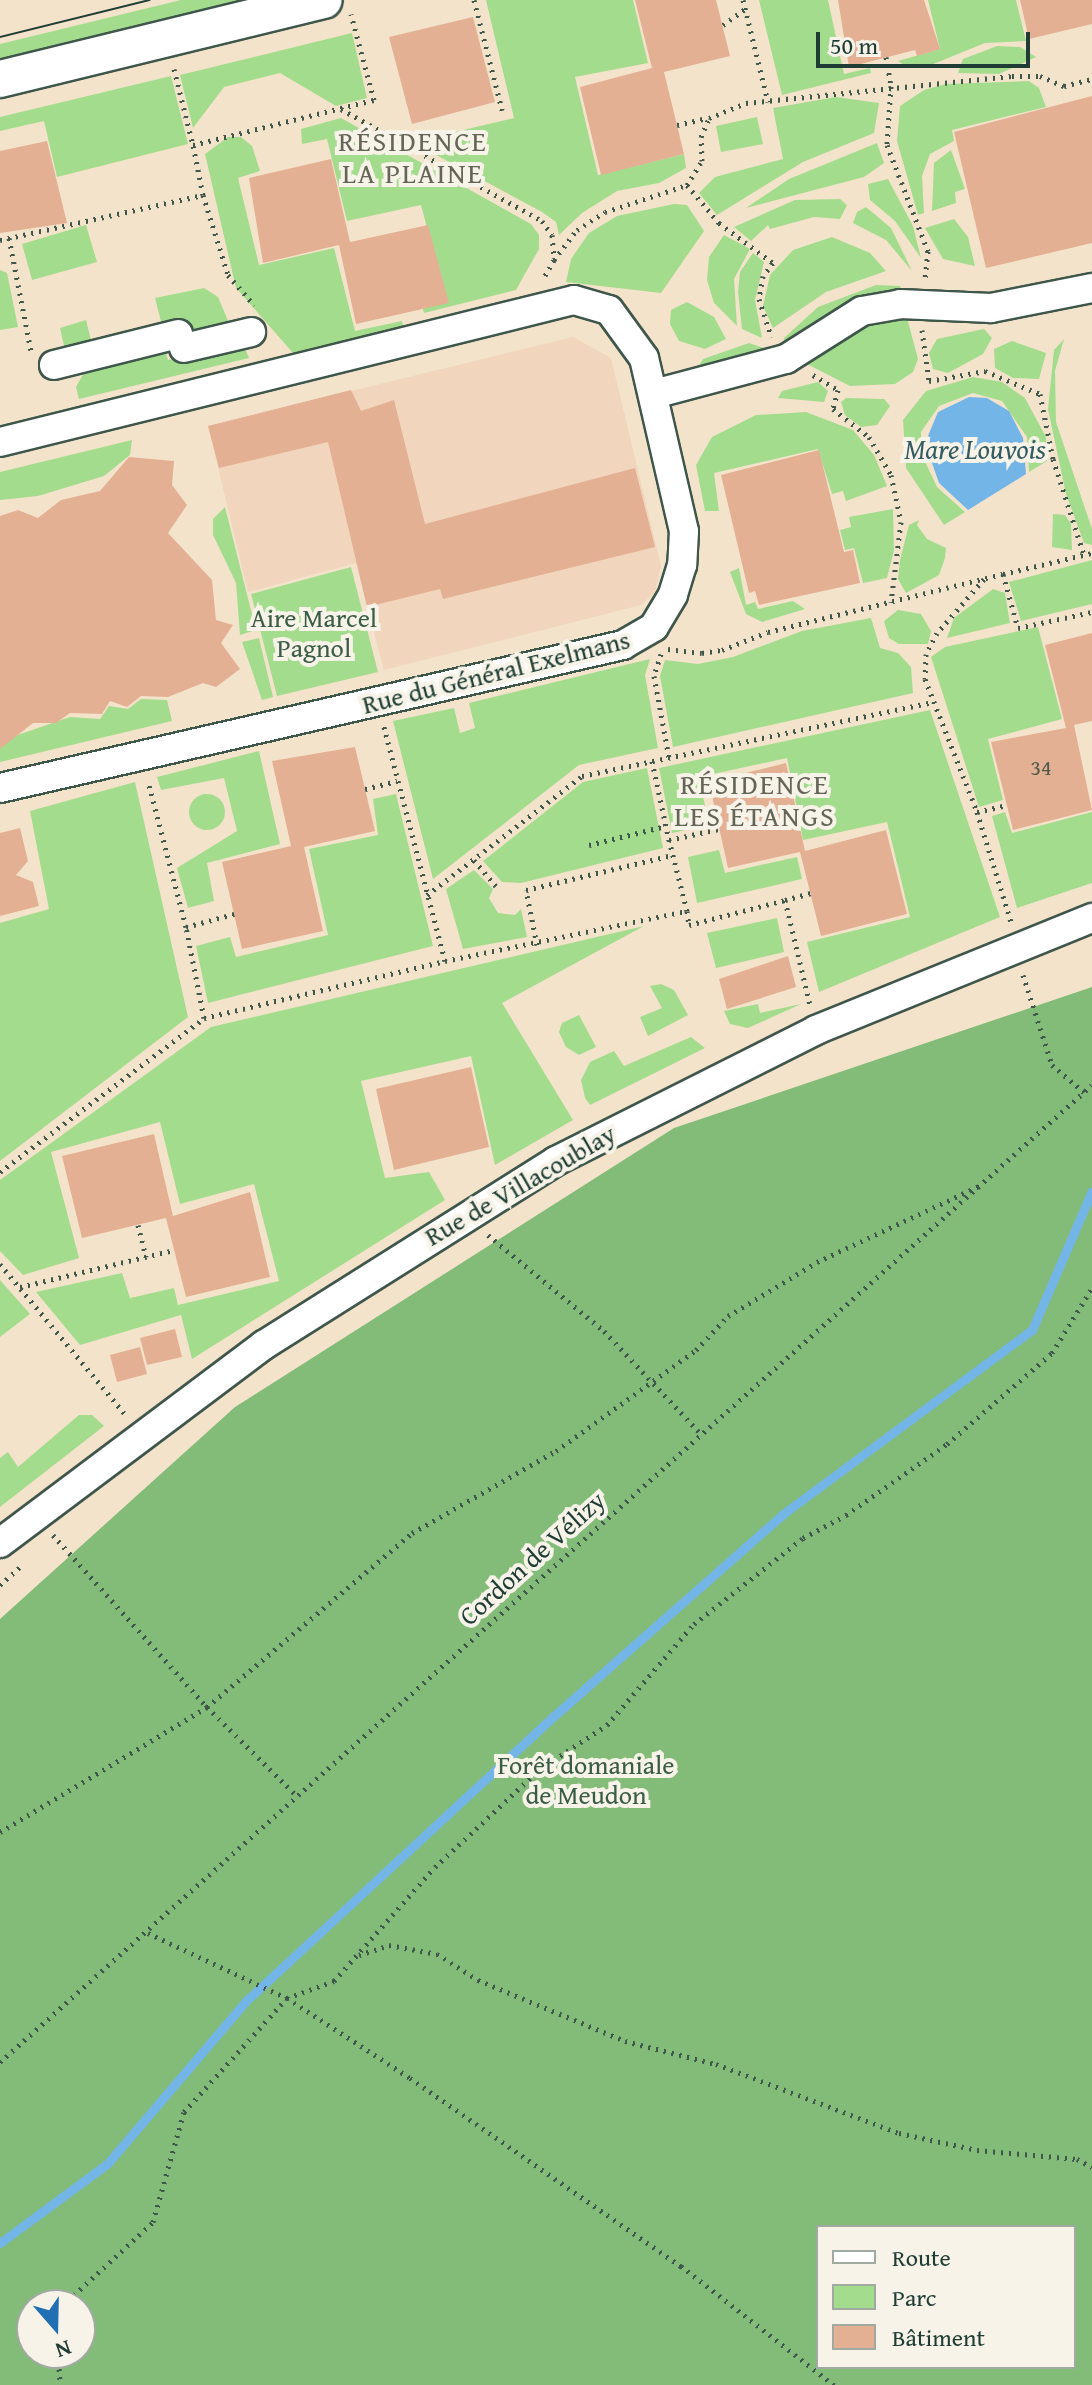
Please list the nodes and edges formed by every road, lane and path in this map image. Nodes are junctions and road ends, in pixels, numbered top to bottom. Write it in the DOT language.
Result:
graph roads {
  1 [pos="324,0"];
  2 [pos="348,0"];
  3 [pos="474,0"];
  4 [pos="743,0"];
  5 [pos="745,9"];
  6 [pos="723,25"];
  7 [pos="167,38"];
  8 [pos="886,57"];
  9 [pos="0,79"];
  10 [pos="1092,79"];
  11 [pos="891,86"];
  12 [pos="768,102"];
  13 [pos="340,109"];
  14 [pos="502,110"];
  15 [pos="709,118"];
  16 [pos="677,125"];
  17 [pos="193,145"];
  18 [pos="687,185"];
  19 [pos="203,195"];
  20 [pos="9,238"];
  21 [pos="0,240"];
  22 [pos="554,260"];
  23 [pos="1092,288"];
  24 [pos="529,311"];
  25 [pos="254,321"];
  26 [pos="786,359"];
  27 [pos="43,361"];
  28 [pos="654,394"];
  29 [pos="0,442"];
  30 [pos="1092,553"];
  31 [pos="1003,574"];
  32 [pos="984,579"];
  33 [pos="891,602"];
  34 [pos="1092,612"];
  35 [pos="934,702"];
  36 [pos="379,703"];
  37 [pos="669,758"];
  38 [pos="652,761"];
  39 [pos="147,775"];
  40 [pos="397,781"];
  41 [pos="0,788"];
  42 [pos="365,789"];
  43 [pos="1007,805"];
  44 [pos="977,812"];
  45 [pos="666,826"];
  46 [pos="719,829"];
  47 [pos="669,840"];
  48 [pos="589,845"];
  49 [pos="673,855"];
  50 [pos="474,860"];
  51 [pos="496,886"];
  52 [pos="811,893"];
  53 [pos="427,895"];
  54 [pos="785,900"];
  55 [pos="687,911"];
  56 [pos="234,914"];
  57 [pos="1092,918"];
  58 [pos="186,927"];
  59 [pos="537,945"];
  60 [pos="445,961"];
  61 [pos="1018,961"];
  62 [pos="204,1018"];
  63 [pos="816,1030"];
  64 [pos="1092,1085"];
  65 [pos="1085,1093"];
  66 [pos="0,1172"];
  67 [pos="987,1182"];
  68 [pos="138,1225"];
  69 [pos="499,1225"];
  70 [pos="466,1230"];
  71 [pos="486,1233"];
  72 [pos="174,1250"];
  73 [pos="146,1257"];
  74 [pos="0,1264"];
  75 [pos="20,1287"];
  76 [pos="1092,1288"];
  77 [pos="655,1382"];
  78 [pos="117,1419"];
  79 [pos="700,1433"];
  80 [pos="67,1527"];
  81 [pos="54,1536"];
  82 [pos="0,1543"];
  83 [pos="41,1543"];
  84 [pos="33,1556"];
  85 [pos="0,1585"];
  86 [pos="207,1707"];
  87 [pos="298,1797"];
  88 [pos="0,1832"];
  89 [pos="148,1933"];
  90 [pos="356,1956"];
  91 [pos="287,1998"];
  92 [pos="0,2062"];
  93 [pos="1092,2167"];
  94 [pos="80,2289"];
  95 [pos="834,2385"];
  1 -- 7 [label="main road"];
  2 -- 13 [label="path"];
  3 -- 14 [label="path"];
  4 -- 5 [label="path"];
  5 -- 6 [label="path"];
  5 -- 12 [label="path"];
  7 -- 9 [label="main road"];
  7 -- 17 [label="path"];
  8 -- 11 [label="path"];
  10 -- 11 [label="path"];
  11 -- 12 [label="path"];
  12 -- 15 [label="path"];
  13 -- 17 [label="path"];
  13 -- 22 [label="path"];
  15 -- 16 [label="path"];
  15 -- 18 [label="path"];
  17 -- 19 [label="path"];
  18 -- 22 [label="path"];
  18 -- 26 [label="path"];
  19 -- 20 [label="path"];
  19 -- 25 [label="path"];
  20 -- 21 [label="path"];
  20 -- 27 [label="path"];
  22 -- 24 [label="path"];
  23 -- 26 [label="street"];
  24 -- 28 [label="street, Rue du Général Exelmans"];
  24 -- 29 [label="street, Rue du Général Exelmans"];
  25 -- 27 [label="street"];
  26 -- 28 [label="street"];
  26 -- 33 [label="path"];
  28 -- 36 [label="street, Rue du Général Exelmans"];
  30 -- 31 [label="path"];
  31 -- 32 [label="path"];
  31 -- 34 [label="path"];
  32 -- 33 [label="path"];
  32 -- 35 [label="path"];
  33 -- 37 [label="path"];
  35 -- 37 [label="path"];
  35 -- 44 [label="path"];
  36 -- 40 [label="path"];
  36 -- 41 [label="street, Rue du Général Exelmans"];
  37 -- 38 [label="path"];
  38 -- 45 [label="path"];
  38 -- 50 [label="path"];
  39 -- 58 [label="path"];
  40 -- 42 [label="path"];
  40 -- 53 [label="path"];
  43 -- 44 [label="path"];
  44 -- 61 [label="path"];
  45 -- 47 [label="path"];
  45 -- 48 [label="path"];
  46 -- 47 [label="path"];
  47 -- 49 [label="path"];
  49 -- 55 [label="path"];
  49 -- 59 [label="path"];
  50 -- 51 [label="path"];
  50 -- 53 [label="path"];
  52 -- 54 [label="path"];
  53 -- 60 [label="path"];
  54 -- 55 [label="path"];
  54 -- 63 [label="path"];
  55 -- 59 [label="path"];
  56 -- 58 [label="path"];
  57 -- 61 [label="street, Rue de Villacoublay"];
  58 -- 62 [label="path"];
  59 -- 60 [label="path"];
  60 -- 62 [label="path"];
  61 -- 63 [label="street, Rue de Villacoublay"];
  61 -- 65 [label="path"];
  62 -- 66 [label="path"];
  63 -- 70 [label="street, Rue de Villacoublay"];
  64 -- 65 [label="path, Cordon de Vélizy"];
  65 -- 67 [label="path, Cordon de Vélizy"];
  67 -- 77 [label="path"];
  67 -- 79 [label="path, Cordon de Vélizy"];
  68 -- 73 [label="path"];
  69 -- 71 [label="path"];
  70 -- 71 [label="path"];
  70 -- 71 [label="path"];
  70 -- 82 [label="street, Rue de Villacoublay"];
  71 -- 77 [label="path"];
  72 -- 73 [label="path"];
  73 -- 75 [label="path"];
  74 -- 75 [label="path"];
  75 -- 78 [label="path"];
  76 -- 90 [label="path"];
  77 -- 79 [label="path"];
  77 -- 86 [label="path"];
  79 -- 87 [label="path, Cordon de Vélizy"];
  80 -- 81 [label="path"];
  81 -- 83 [label="path"];
  81 -- 86 [label="path"];
  84 -- 85 [label="path"];
  86 -- 87 [label="path"];
  86 -- 88 [label="path"];
  87 -- 89 [label="path, Cordon de Vélizy"];
  89 -- 91 [label="path"];
  89 -- 92 [label="path, Cordon de Vélizy"];
  90 -- 91 [label="path"];
  90 -- 93 [label="path"];
  91 -- 94 [label="path"];
  91 -- 95 [label="path"];
}
